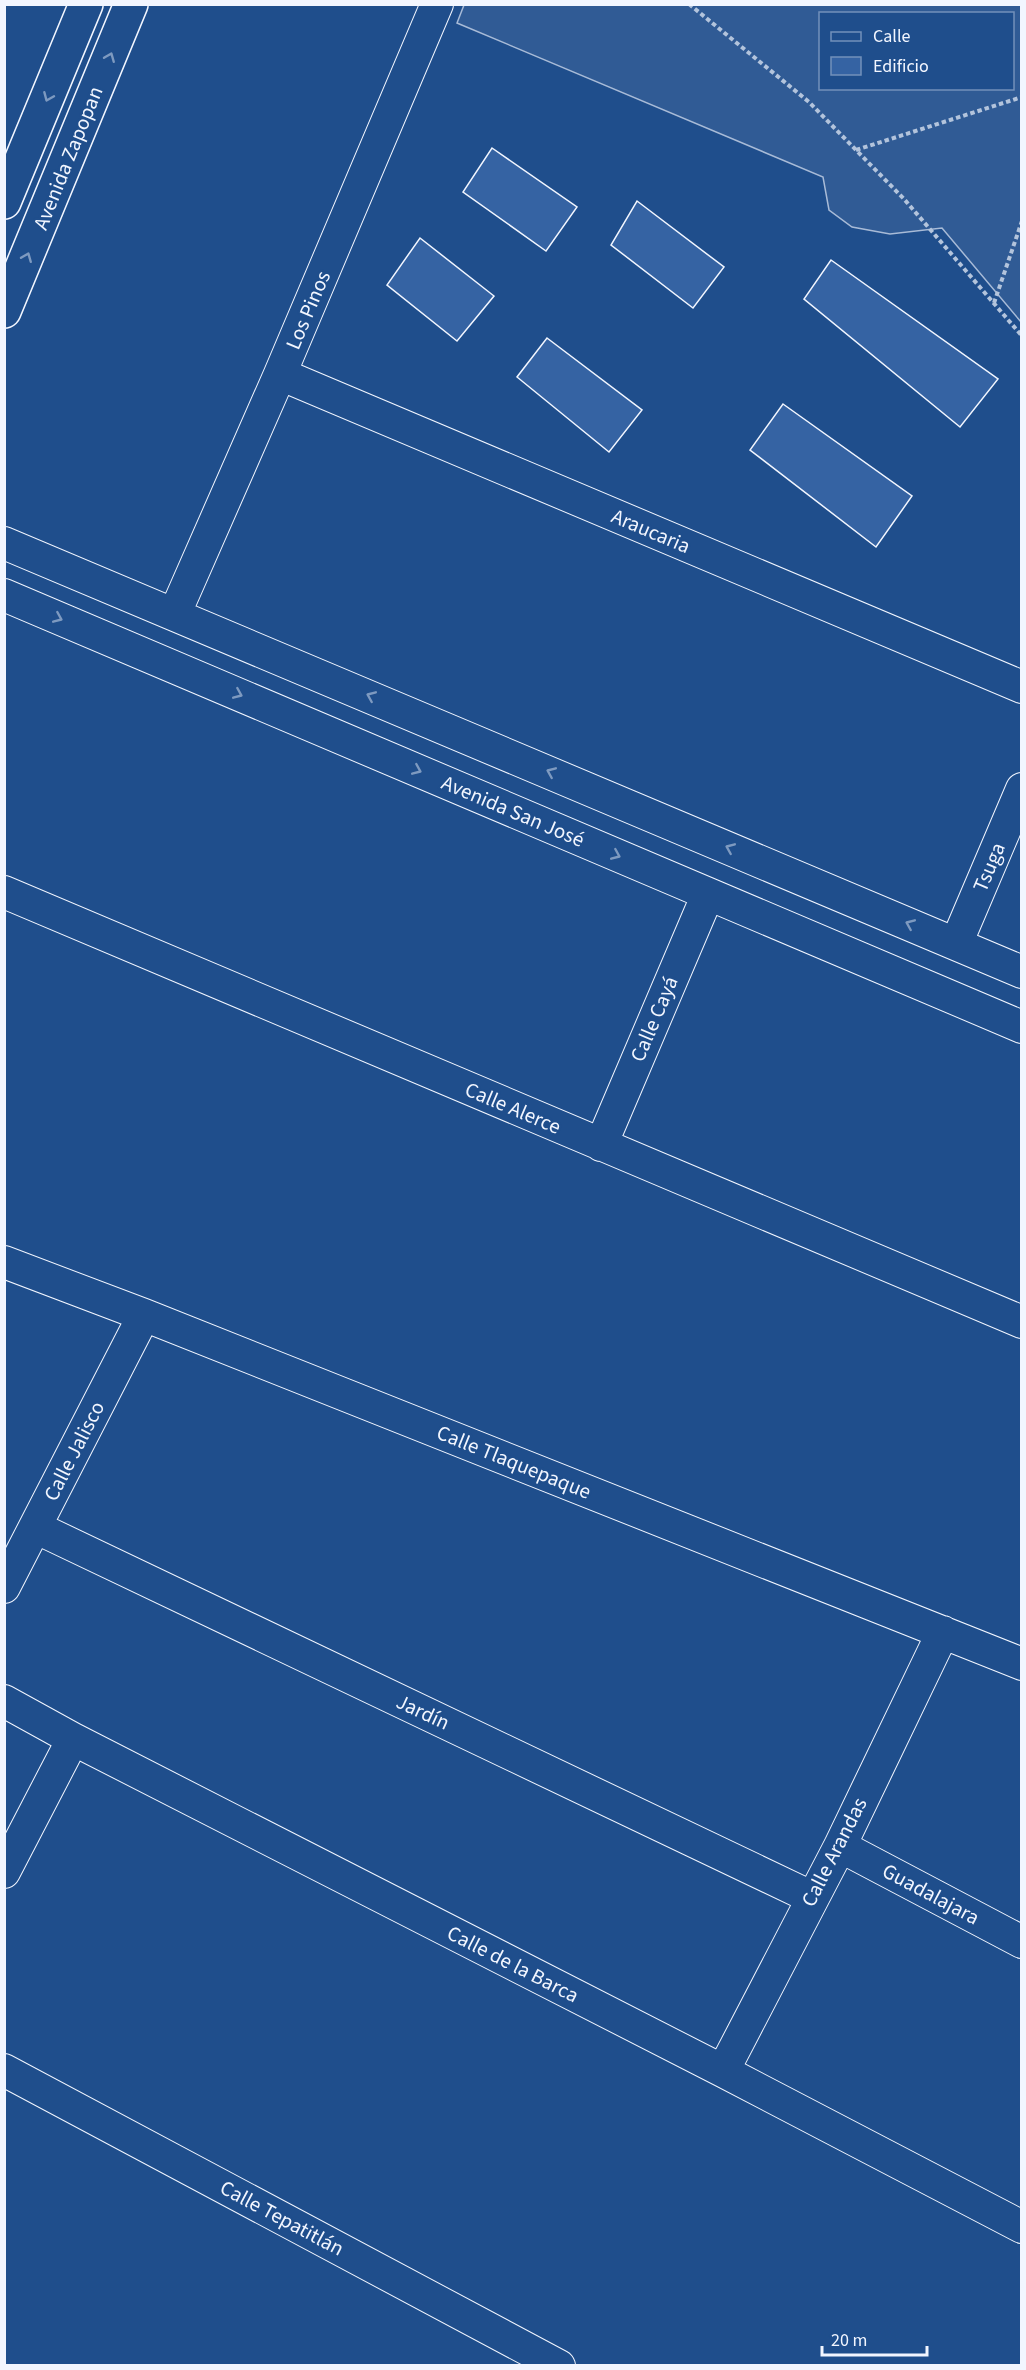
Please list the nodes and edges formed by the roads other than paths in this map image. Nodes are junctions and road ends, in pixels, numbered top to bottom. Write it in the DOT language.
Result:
graph roads {
  1 [pos="86,4"];
  2 [pos="131,4"];
  3 [pos="437,4"];
  4 [pos="4,202"];
  5 [pos="4,311"];
  6 [pos="280,374"];
  7 [pos="4,543"];
  8 [pos="4,595"];
  9 [pos="175,613"];
  10 [pos="1022,687"];
  11 [pos="1022,789"];
  12 [pos="4,892"];
  13 [pos="708,894"];
  14 [pos="956,944"];
  15 [pos="1022,972"];
  16 [pos="1022,1027"];
  17 [pos="600,1145"];
  18 [pos="4,1262"];
  19 [pos="144,1315"];
  20 [pos="1022,1322"];
  21 [pos="35,1527"];
  22 [pos="4,1587"];
  23 [pos="943,1632"];
  24 [pos="1022,1664"];
  25 [pos="4,1701"];
  26 [pos="73,1739"];
  27 [pos="840,1846"];
  28 [pos="4,1872"];
  29 [pos="811,1897"];
  30 [pos="1022,1942"];
  31 [pos="4,2070"];
  32 [pos="723,2071"];
  33 [pos="1022,2227"];
  34 [pos="521,2357"];
  35 [pos="559,2366"];
  1 -- 4 [label="street, Avenida Zapopan, one-way"];
  5 -- 2 [label="street, Avenida Zapopan, one-way"];
  3 -- 6 [label="street, Los Pinos"];
  6 -- 9 [label="street, Los Pinos"];
  6 -- 10 [label="street, Araucaria"];
  7 -- 9 [label="street"];
  8 -- 13 [label="street, Avenida San José, one-way"];
  14 -- 9 [label="street, one-way"];
  11 -- 14 [label="street, Tsuga"];
  12 -- 17 [label="street, Calle Alerce"];
  13 -- 16 [label="street, Avenida San José"];
  13 -- 17 [label="street, Calle Cayá"];
  14 -- 15 [label="street"];
  17 -- 20 [label="street, Calle Alerce"];
  18 -- 19 [label="street, Calle Tlaquepaque"];
  19 -- 21 [label="street, Calle Jalisco"];
  19 -- 23 [label="street, Calle Tlaquepaque"];
  21 -- 22 [label="street, Calle Jalisco"];
  21 -- 29 [label="street, Jardín"];
  23 -- 24 [label="street, Calle Tlaquepaque"];
  23 -- 27 [label="street, Calle Arandas"];
  25 -- 26 [label="street, Calle de la Barca"];
  26 -- 28 [label="street"];
  26 -- 32 [label="street, Calle de la Barca"];
  27 -- 29 [label="street, Calle Arandas"];
  27 -- 30 [label="street, Guadalajara"];
  29 -- 32 [label="street, Calle Arandas"];
  31 -- 34 [label="street, Calle Tepatitlán"];
  32 -- 33 [label="street, Calle de la Barca"];
  34 -- 35 [label="street, Calle Tepatitlán"];
}
